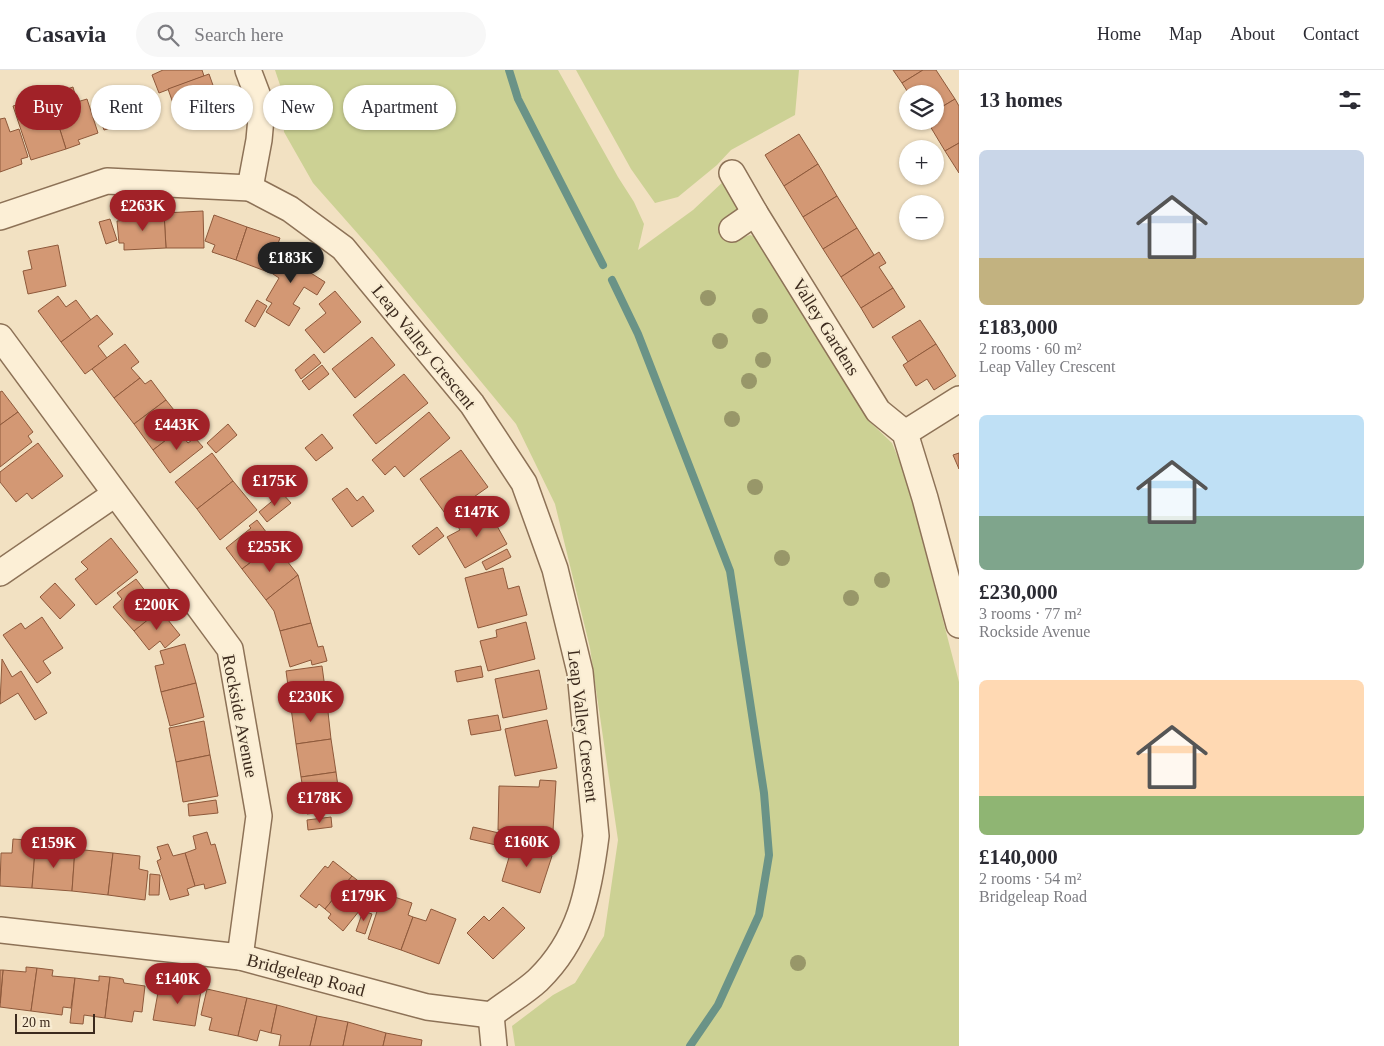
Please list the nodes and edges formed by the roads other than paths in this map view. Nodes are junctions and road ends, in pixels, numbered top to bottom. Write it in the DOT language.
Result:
graph roads {
  1 [pos="248,70"];
  2 [pos="732,173"];
  3 [pos="250,188"];
  4 [pos="754,213"];
  5 [pos="0,217"];
  6 [pos="732,229"];
  7 [pos="0,337"];
  8 [pos="959,399"];
  9 [pos="905,433"];
  10 [pos="115,494"];
  11 [pos="0,572"];
  12 [pos="959,625"];
  13 [pos="0,930"];
  14 [pos="240,957"];
  15 [pos="491,1015"];
  16 [pos="494,1046"];
  1 -- 3 [label="street"];
  2 -- 4 [label="street, Valley Gardens"];
  3 -- 5 [label="street, Leap Valley Crescent"];
  3 -- 15 [label="street, Leap Valley Crescent"];
  4 -- 6 [label="street"];
  4 -- 9 [label="street, Valley Gardens"];
  7 -- 10 [label="street, Rockside Avenue"];
  8 -- 9 [label="street"];
  9 -- 12 [label="street"];
  10 -- 11 [label="street"];
  10 -- 14 [label="street, Rockside Avenue"];
  13 -- 14 [label="street, Bridgeleap Road"];
  14 -- 15 [label="street, Bridgeleap Road"];
  15 -- 16 [label="street"];
}
